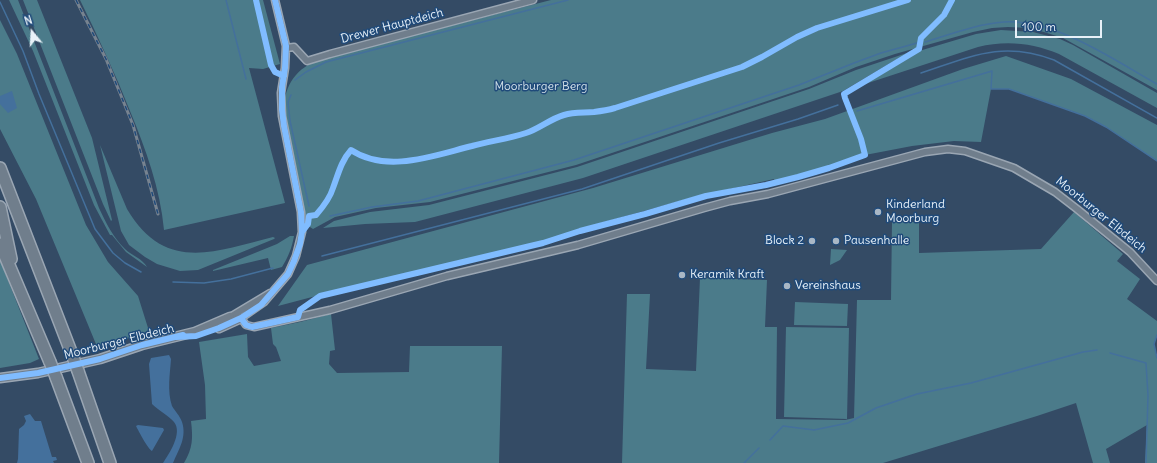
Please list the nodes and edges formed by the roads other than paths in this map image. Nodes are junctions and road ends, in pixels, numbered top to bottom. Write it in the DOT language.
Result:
graph roads {
  1 [pos="275,0"];
  2 [pos="533,0"];
  3 [pos="286,48"];
  4 [pos="0,168"];
  5 [pos="0,208"];
  6 [pos="0,244"];
  7 [pos="16,281"];
  8 [pos="1157,281"];
  9 [pos="273,291"];
  10 [pos="230,317"];
  11 [pos="241,318"];
  12 [pos="176,337"];
  13 [pos="0,378"];
  14 [pos="88,463"];
  15 [pos="110,463"];
  1 -- 3 [label="street"];
  2 -- 3 [label="street, Drewer Hauptdeich"];
  3 -- 9 [label="street"];
  4 -- 15 [label="highway, bridge"];
  5 -- 7 [label="highway"];
  6 -- 7 [label="highway"];
  7 -- 14 [label="highway, bridge"];
  8 -- 11 [label="street, Moorburger Elbdeich"];
  9 -- 10 [label="street"];
  9 -- 11 [label="street"];
  10 -- 11 [label="street, Moorburger Elbdeich"];
  10 -- 12 [label="street, Moorburger Elbdeich"];
  11 -- 12 [label="street, Moorburger Elbdeich"];
  12 -- 13 [label="street, Moorburger Elbdeich"];
}
